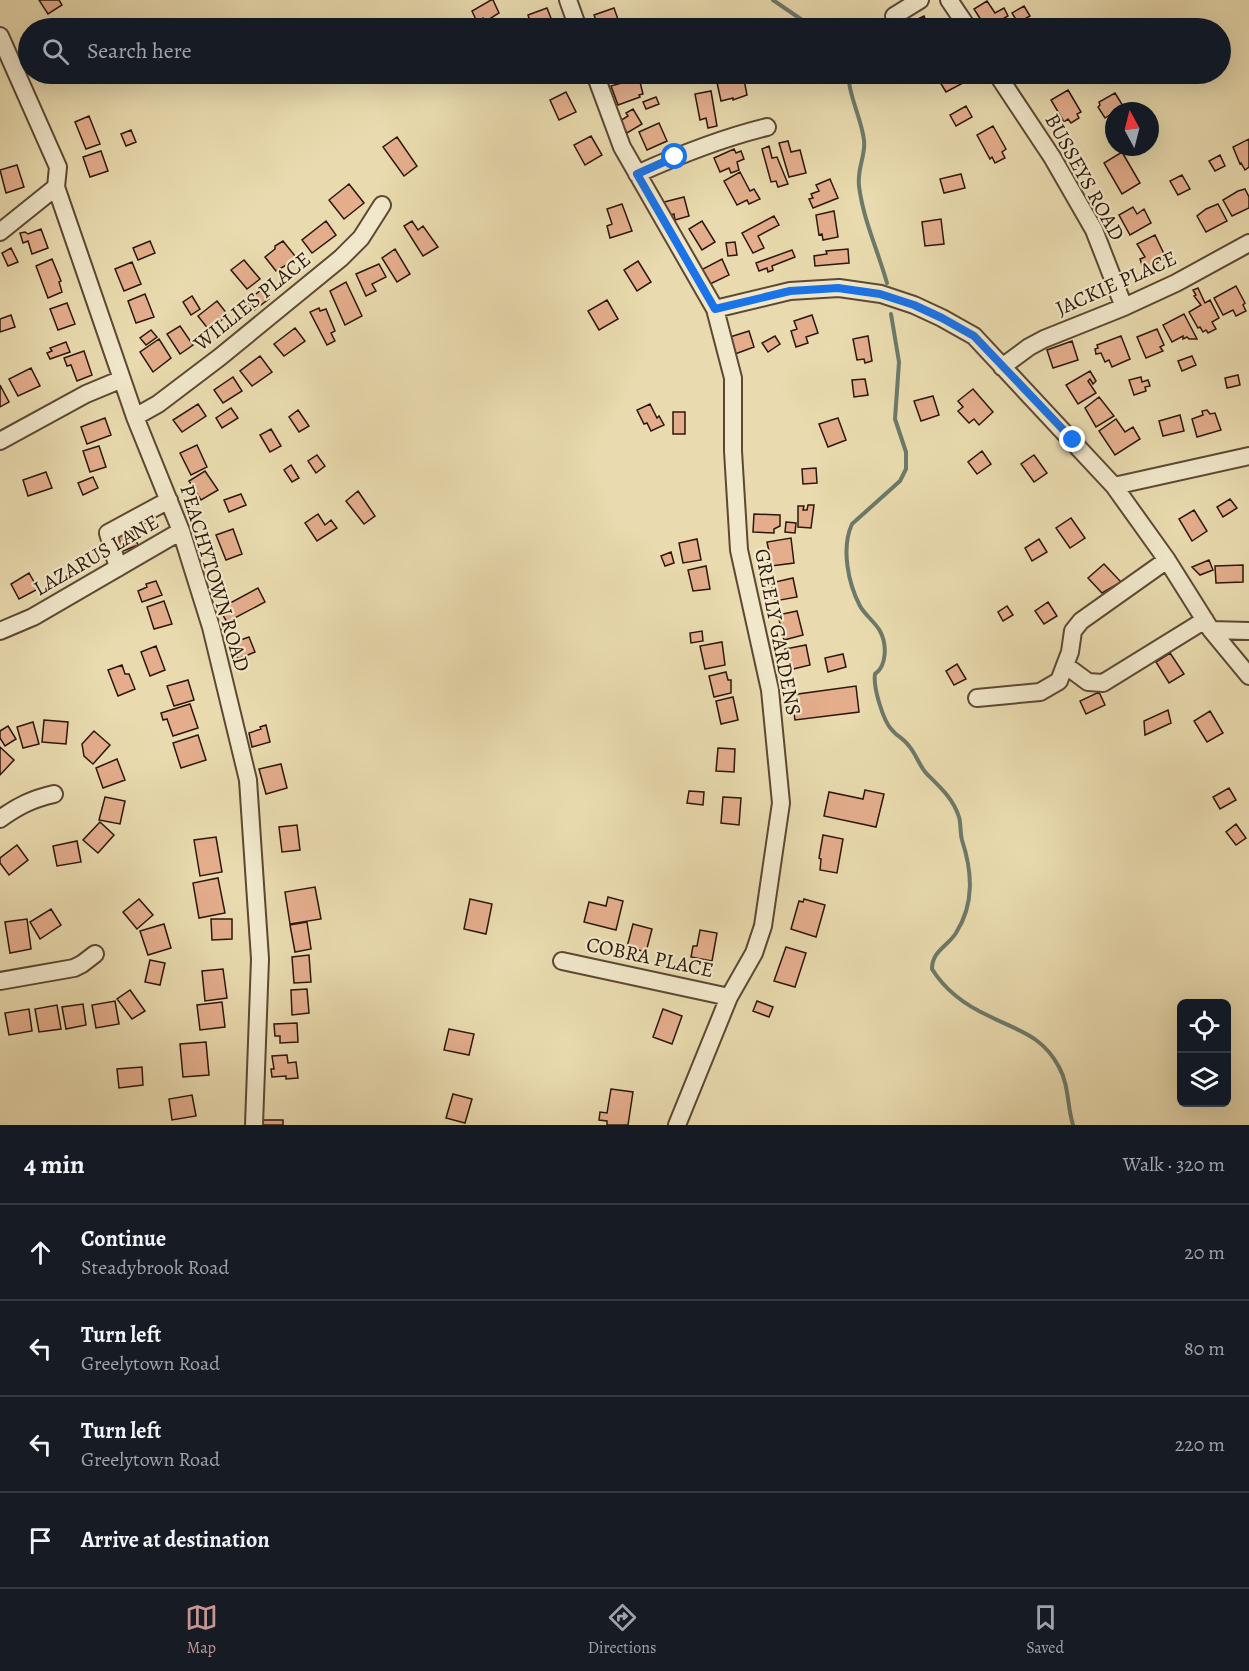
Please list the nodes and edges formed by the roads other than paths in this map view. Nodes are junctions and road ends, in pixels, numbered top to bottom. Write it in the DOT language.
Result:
graph roads {
  1 [pos="568,0"];
  2 [pos="921,0"];
  3 [pos="949,0"];
  4 [pos="894,16"];
  5 [pos="574,18"];
  6 [pos="961,18"];
  7 [pos="0,36"];
  8 [pos="18,76"];
  9 [pos="21,84"];
  10 [pos="599,84"];
  11 [pos="1005,84"];
  12 [pos="767,127"];
  13 [pos="637,174"];
  14 [pos="56,187"];
  15 [pos="382,205"];
  16 [pos="0,232"];
  17 [pos="1249,243"];
  18 [pos="1124,307"];
  19 [pos="715,309"];
  20 [pos="1002,367"];
  21 [pos="122,379"];
  22 [pos="135,417"];
  23 [pos="0,441"];
  24 [pos="1249,456"];
  25 [pos="1114,486"];
  26 [pos="169,500"];
  27 [pos="181,531"];
  28 [pos="1167,560"];
  29 [pos="118,568"];
  30 [pos="1208,625"];
  31 [pos="0,631"];
  32 [pos="1249,631"];
  33 [pos="1065,665"];
  34 [pos="1249,676"];
  35 [pos="977,698"];
  36 [pos="54,794"];
  37 [pos="0,819"];
  38 [pos="95,954"];
  39 [pos="562,962"];
  40 [pos="0,981"];
  41 [pos="729,996"];
  42 [pos="254,1125"];
  43 [pos="677,1125"];
  1 -- 5 [label="street"];
  2 -- 4 [label="street"];
  3 -- 6 [label="street"];
  7 -- 8 [label="street, PEACHYTOWN ROAD"];
  9 -- 14 [label="street, PEACHYTOWN ROAD"];
  10 -- 13 [label="street, GREELY GARDENS"];
  11 -- 18 [label="street, BUSSEYS ROAD"];
  12 -- 13 [label="street"];
  13 -- 19 [label="street, GREELY GARDENS"];
  14 -- 16 [label="street"];
  14 -- 21 [label="street, PEACHYTOWN ROAD"];
  15 -- 22 [label="street, WILLIES PLACE"];
  17 -- 18 [label="street, JACKIE PLACE"];
  18 -- 20 [label="street, JACKIE PLACE"];
  19 -- 20 [label="street"];
  19 -- 41 [label="street, GREELY GARDENS"];
  20 -- 25 [label="street"];
  21 -- 22 [label="street, PEACHYTOWN ROAD"];
  21 -- 23 [label="street"];
  22 -- 26 [label="street, PEACHYTOWN ROAD"];
  24 -- 25 [label="street"];
  25 -- 28 [label="street"];
  26 -- 27 [label="street, PEACHYTOWN ROAD"];
  26 -- 29 [label="street"];
  27 -- 29 [label="street, LAZARUS LANE"];
  27 -- 42 [label="street, PEACHYTOWN ROAD"];
  28 -- 30 [label="street"];
  28 -- 33 [label="street"];
  29 -- 31 [label="street, LAZARUS LANE"];
  30 -- 32 [label="street"];
  30 -- 33 [label="street"];
  30 -- 34 [label="street"];
  33 -- 35 [label="street"];
  36 -- 37 [label="street"];
  38 -- 40 [label="street"];
  39 -- 41 [label="street, COBRA PLACE"];
  41 -- 43 [label="street, GREELY GARDENS"];
}
